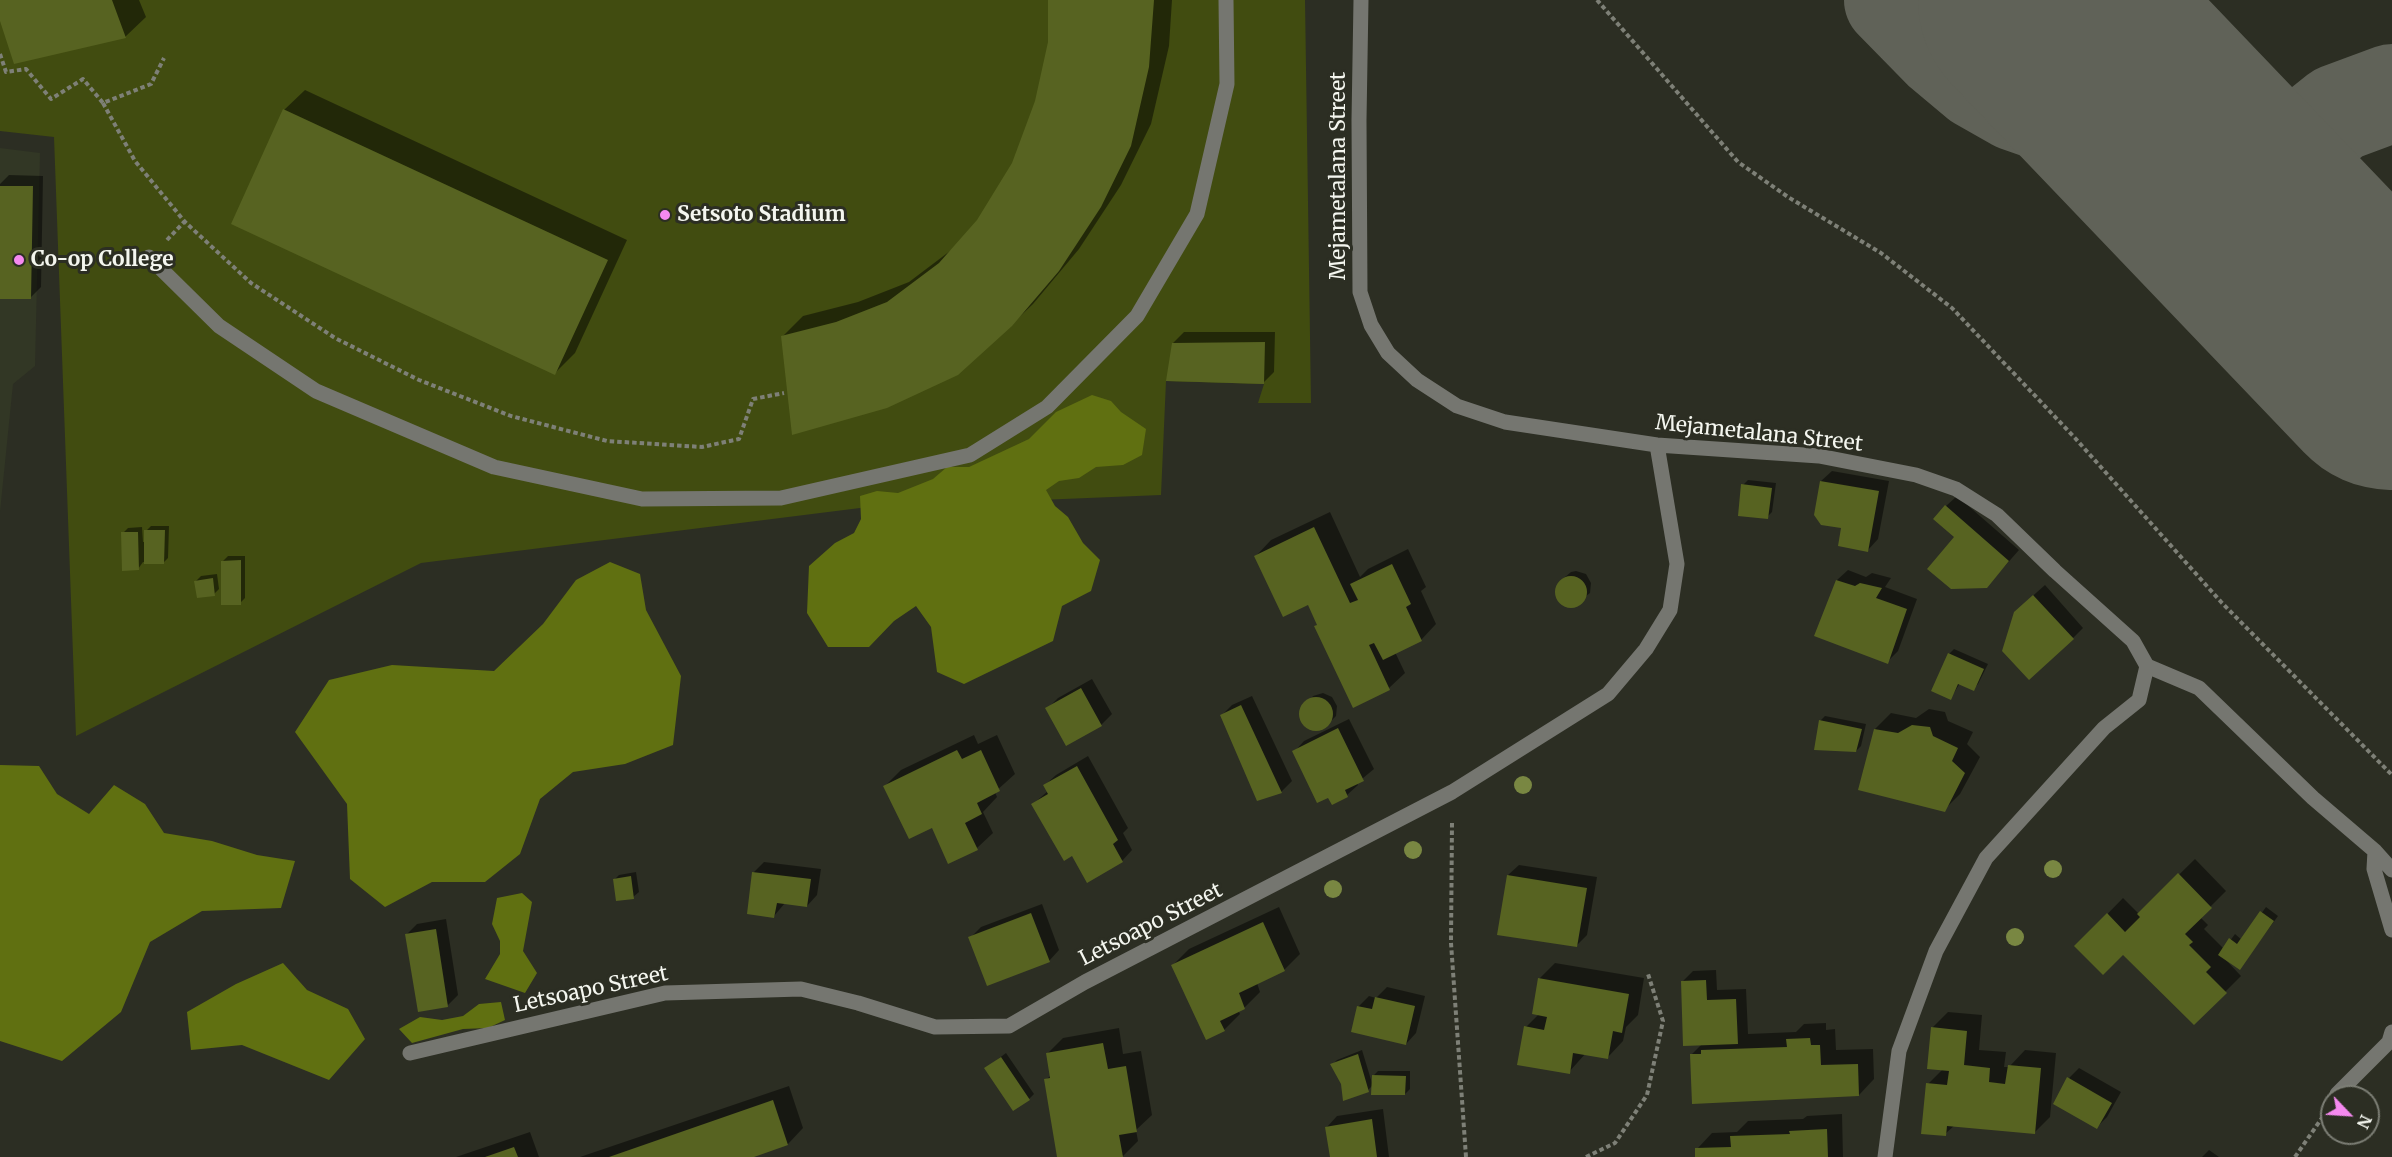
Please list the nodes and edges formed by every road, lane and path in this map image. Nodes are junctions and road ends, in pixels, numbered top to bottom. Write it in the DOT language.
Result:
graph roads {
  1 [pos="1226,0"];
  2 [pos="1361,0"];
  3 [pos="1597,0"];
  4 [pos="0,54"];
  5 [pos="164,58"];
  6 [pos="103,103"];
  7 [pos="149,257"];
  8 [pos="784,393"];
  9 [pos="1657,445"];
  10 [pos="2147,666"];
  11 [pos="2392,775"];
  12 [pos="1452,792"];
  13 [pos="2375,851"];
  14 [pos="2392,870"];
  15 [pos="2392,930"];
  16 [pos="1648,974"];
  17 [pos="2392,1032"];
  18 [pos="410,1053"];
  19 [pos="2346,1085"];
  20 [pos="2320,1120"];
  21 [pos="1466,1157"];
  22 [pos="1586,1157"];
  23 [pos="1885,1157"];
  24 [pos="2295,1157"];
  1 -- 7 [label="street"];
  2 -- 9 [label="street, Mejametalana Street"];
  3 -- 11 [label="path"];
  4 -- 6 [label="path"];
  5 -- 6 [label="path"];
  6 -- 8 [label="path"];
  9 -- 10 [label="street, Mejametalana Street"];
  9 -- 12 [label="street, Letsoapo Street"];
  10 -- 13 [label="street"];
  10 -- 23 [label="street"];
  12 -- 18 [label="street, Letsoapo Street"];
  12 -- 21 [label="path"];
  13 -- 14 [label="street"];
  13 -- 15 [label="street"];
  16 -- 22 [label="path"];
  17 -- 19 [label="street"];
  20 -- 24 [label="path"];
}
